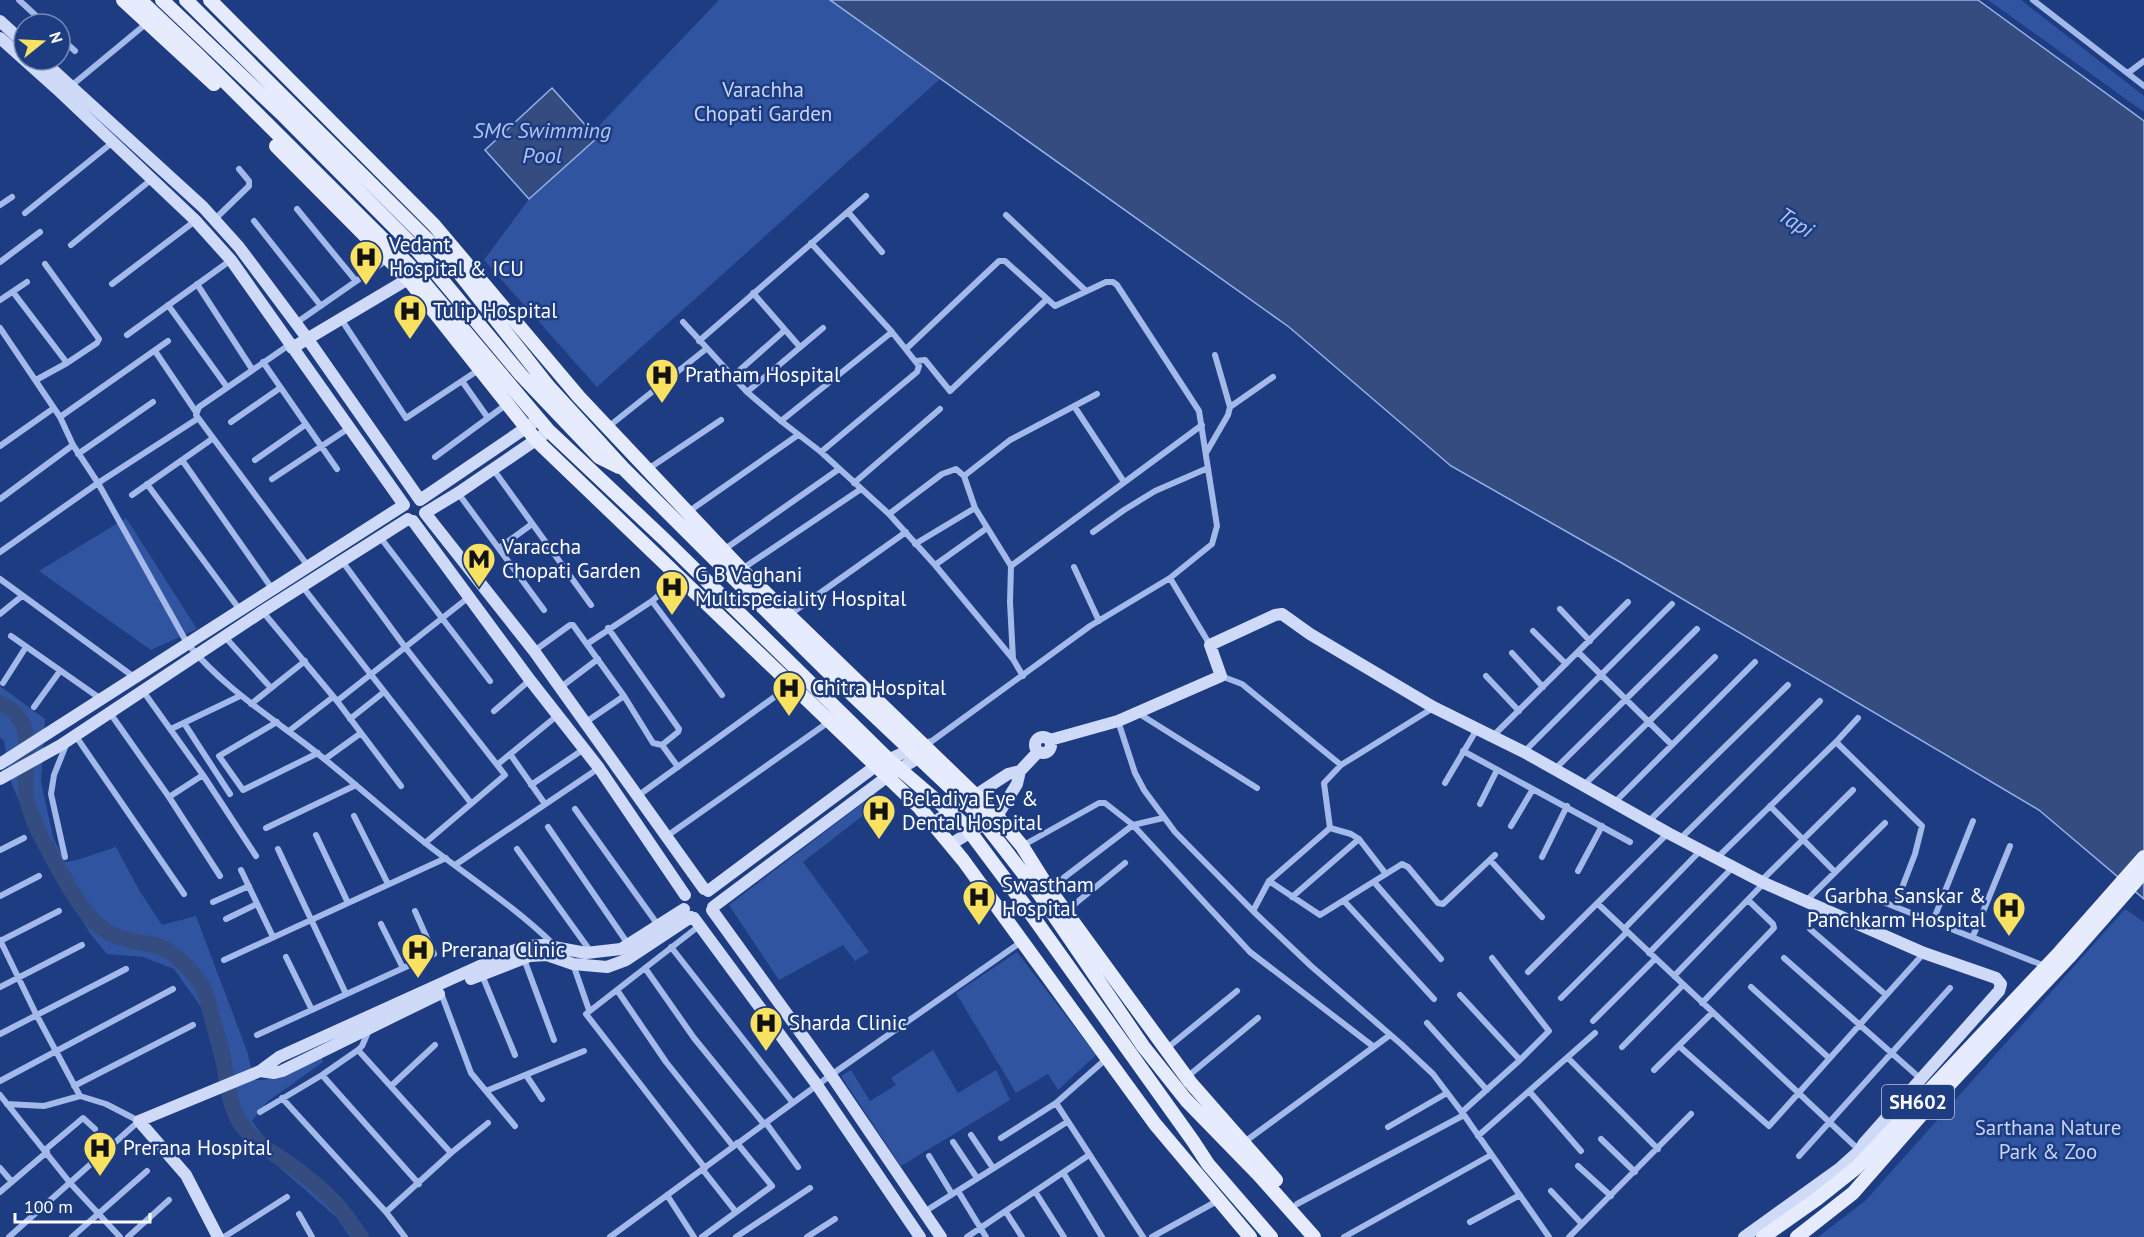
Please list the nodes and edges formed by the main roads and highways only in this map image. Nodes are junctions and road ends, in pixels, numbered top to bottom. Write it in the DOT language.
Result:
graph roads {
  1 [pos="123,0"];
  2 [pos="140,0"];
  3 [pos="152,0"];
  4 [pos="162,0"];
  5 [pos="186,0"];
  6 [pos="210,0"];
  7 [pos="623,468"];
  8 [pos="592,474"];
  9 [pos="632,510"];
  10 [pos="622,522"];
  11 [pos="718,554"];
  12 [pos="738,574"];
  13 [pos="2144,857"];
  14 [pos="2144,872"];
  15 [pos="2064,955"];
  16 [pos="1137,1050"];
  17 [pos="1145,1074"];
  18 [pos="1186,1100"];
  19 [pos="1214,1110"];
  20 [pos="1155,1124"];
  21 [pos="1219,1134"];
  22 [pos="1181,1155"];
  23 [pos="1208,1164"];
  24 [pos="1250,1237"];
  25 [pos="1271,1237"];
  26 [pos="1314,1237"];
  27 [pos="1326,1237"];
  28 [pos="1763,1237"];
  29 [pos="1797,1237"];
  1 -- 10 [label="main road"];
  2 -- 8 [label="main road"];
  3 -- 8 [label="main road"];
  4 -- 7 [label="main road"];
  5 -- 7 [label="main road"];
  6 -- 11 [label="main road"];
  7 -- 11 [label="main road"];
  8 -- 9 [label="main road"];
  9 -- 10 [label="main road"];
  9 -- 16 [label="main road"];
  10 -- 20 [label="main road"];
  11 -- 12 [label="main road"];
  12 -- 16 [label="main road"];
  12 -- 19 [label="main road"];
  13 -- 15 [label="main road, SH602"];
  14 -- 15 [label="main road, SH602"];
  15 -- 28 [label="main road, SH602"];
  15 -- 29 [label="main road, SH602"];
  16 -- 17 [label="main road"];
  16 -- 18 [label="main road"];
  17 -- 20 [label="main road"];
  17 -- 23 [label="main road"];
  18 -- 19 [label="main road"];
  18 -- 21 [label="main road"];
  19 -- 21 [label="main road"];
  19 -- 27 [label="main road"];
  20 -- 22 [label="main road"];
  21 -- 26 [label="main road"];
  22 -- 23 [label="main road"];
  22 -- 24 [label="main road"];
  23 -- 25 [label="main road"];
}
